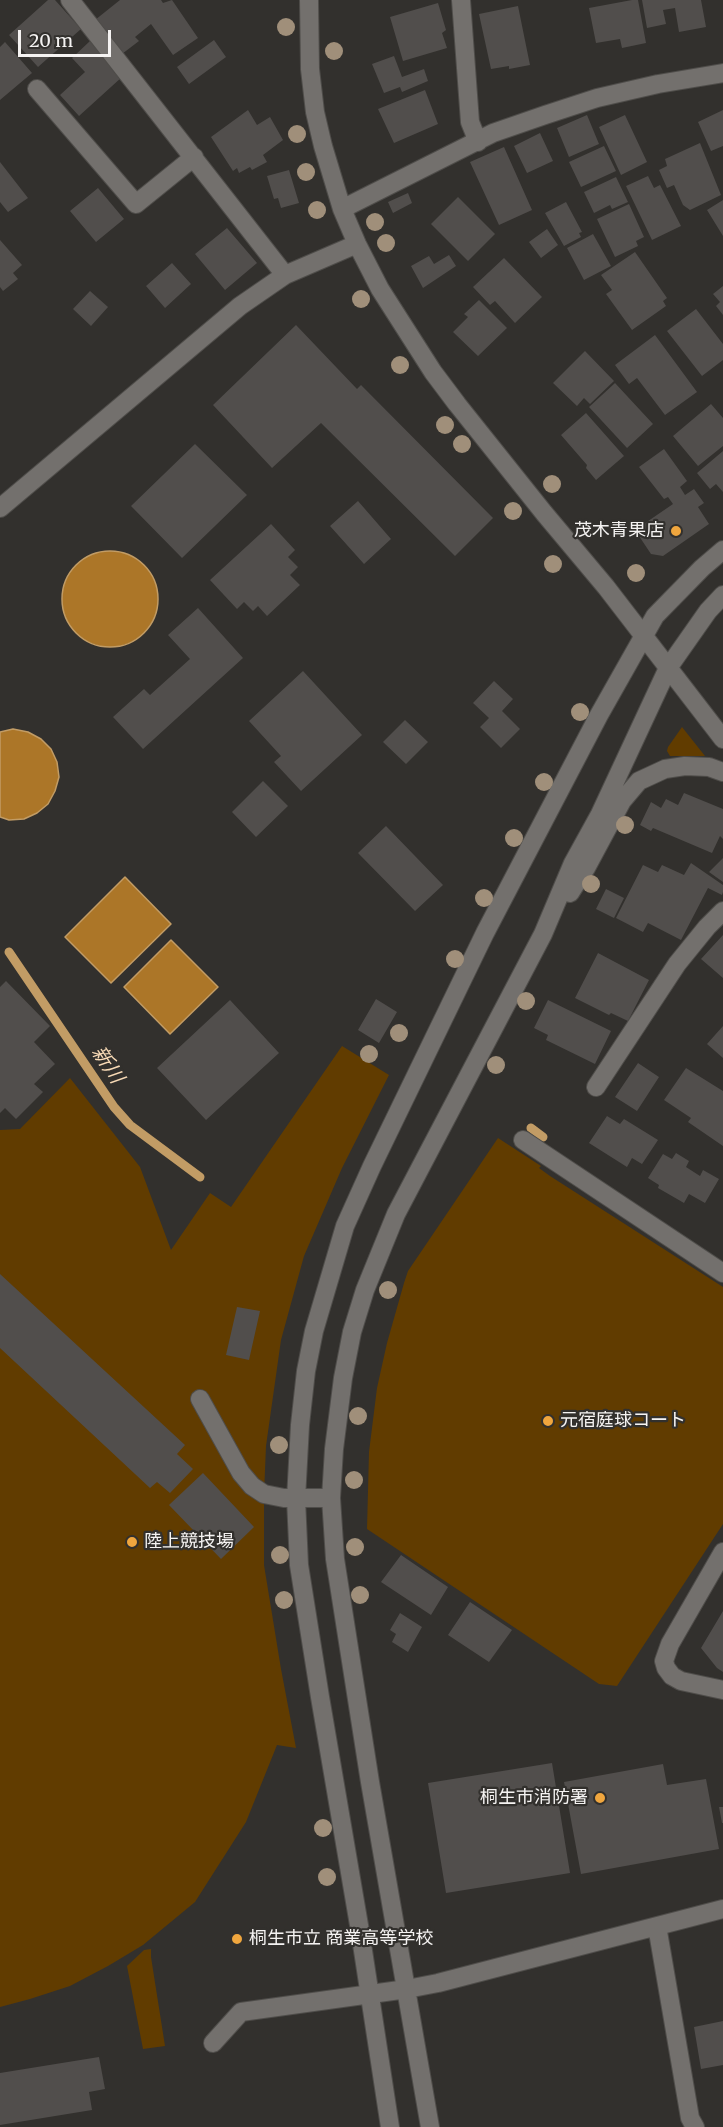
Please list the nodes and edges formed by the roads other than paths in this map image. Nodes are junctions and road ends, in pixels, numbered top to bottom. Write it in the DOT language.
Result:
graph roads {
  1 [pos="70,0"];
  2 [pos="309,0"];
  3 [pos="461,0"];
  4 [pos="723,73"];
  5 [pos="37,89"];
  6 [pos="478,142"];
  7 [pos="194,157"];
  8 [pos="342,209"];
  9 [pos="357,244"];
  10 [pos="285,275"];
  11 [pos="0,508"];
  12 [pos="723,550"];
  13 [pos="723,595"];
  14 [pos="643,636"];
  15 [pos="668,668"];
  16 [pos="723,739"];
  17 [pos="723,772"];
  18 [pos="723,911"];
  19 [pos="543,934"];
  20 [pos="596,1087"];
  21 [pos="523,1140"];
  22 [pos="723,1273"];
  23 [pos="200,1399"];
  24 [pos="331,1498"];
  25 [pos="296,1499"];
  26 [pos="723,1552"];
  27 [pos="723,1690"];
  28 [pos="723,1909"];
  29 [pos="657,1926"];
  30 [pos="407,1989"];
  31 [pos="370,1995"];
  32 [pos="213,2043"];
  33 [pos="390,2127"];
  34 [pos="430,2127"];
  35 [pos="695,2127"];
  1 -- 7 [label="street"];
  2 -- 8 [label="street"];
  3 -- 6 [label="street"];
  4 -- 6 [label="street"];
  5 -- 7 [label="street"];
  6 -- 8 [label="street"];
  7 -- 10 [label="street"];
  8 -- 9 [label="street"];
  9 -- 10 [label="street"];
  9 -- 14 [label="street"];
  10 -- 11 [label="street"];
  12 -- 14 [label="street"];
  13 -- 15 [label="street"];
  14 -- 15 [label="street"];
  14 -- 25 [label="street"];
  15 -- 16 [label="street"];
  15 -- 19 [label="street"];
  17 -- 19 [label="street"];
  18 -- 20 [label="street"];
  19 -- 24 [label="street"];
  21 -- 22 [label="street"];
  23 -- 25 [label="street"];
  24 -- 25 [label="street"];
  24 -- 30 [label="street"];
  25 -- 31 [label="street"];
  26 -- 27 [label="street"];
  28 -- 29 [label="street"];
  29 -- 30 [label="street"];
  29 -- 35 [label="street"];
  30 -- 31 [label="street"];
  30 -- 34 [label="street"];
  31 -- 32 [label="street"];
  31 -- 33 [label="street"];
}
